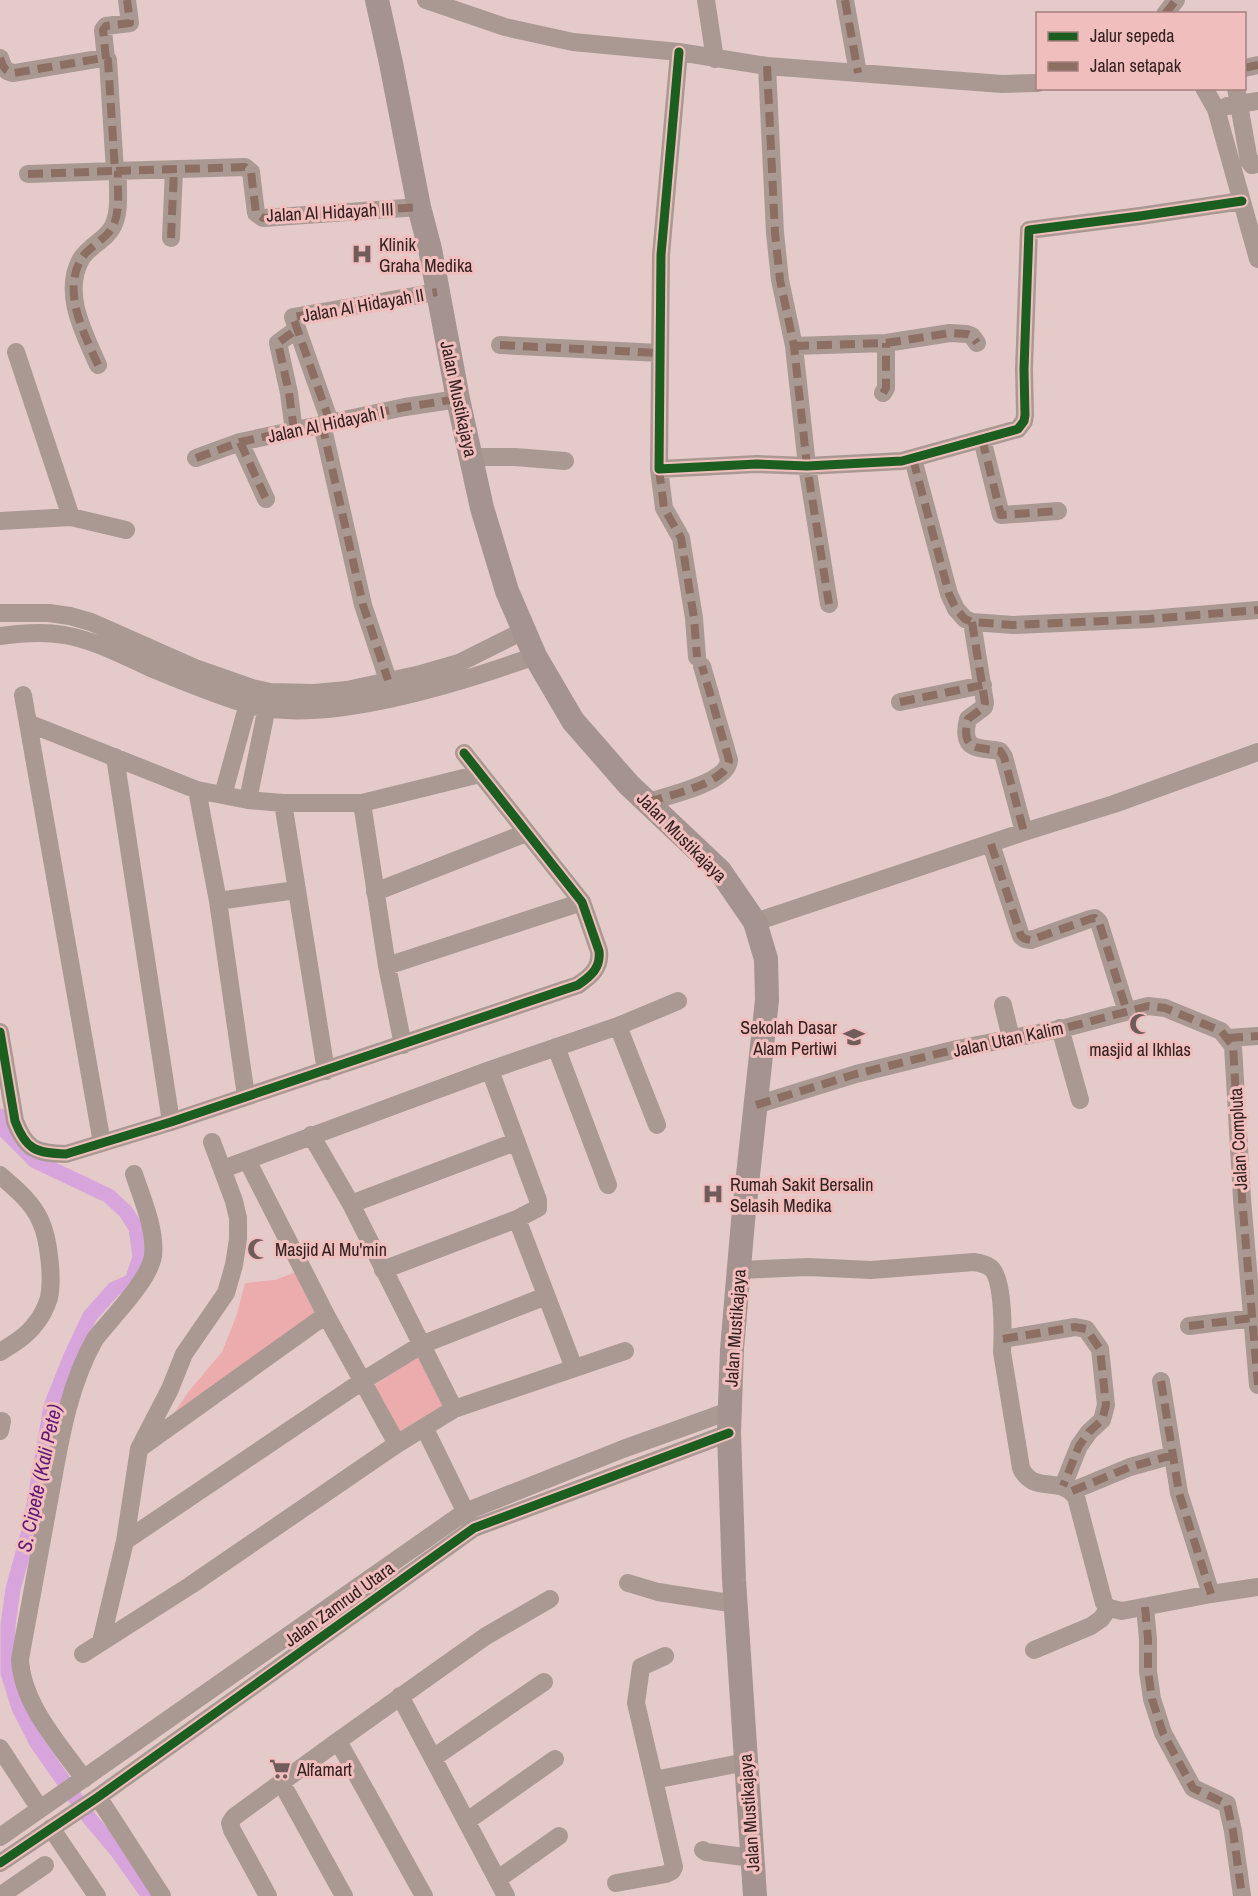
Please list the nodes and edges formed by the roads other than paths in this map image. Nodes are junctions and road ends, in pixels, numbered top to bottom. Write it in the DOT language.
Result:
graph roads {
  1 [pos="127,0"];
  2 [pos="377,0"];
  3 [pos="426,0"];
  4 [pos="706,0"];
  5 [pos="845,0"];
  6 [pos="679,52"];
  7 [pos="0,58"];
  8 [pos="106,59"];
  9 [pos="715,59"];
  10 [pos="767,66"];
  11 [pos="858,73"];
  12 [pos="1036,83"];
  13 [pos="1205,90"];
  14 [pos="1236,96"];
  15 [pos="1258,101"];
  16 [pos="1216,109"];
  17 [pos="1258,164"];
  18 [pos="174,170"];
  19 [pos="116,171"];
  20 [pos="28,174"];
  21 [pos="1242,201"];
  22 [pos="419,207"];
  23 [pos="171,238"];
  24 [pos="1258,259"];
  25 [pos="437,292"];
  26 [pos="297,329"];
  27 [pos="977,343"];
  28 [pos="886,344"];
  29 [pos="500,345"];
  30 [pos="794,346"];
  31 [pos="16,352"];
  32 [pos="660,352"];
  33 [pos="98,365"];
  34 [pos="883,393"];
  35 [pos="458,399"];
  36 [pos="326,423"];
  37 [pos="294,431"];
  38 [pos="982,439"];
  39 [pos="240,442"];
  40 [pos="196,458"];
  41 [pos="471,458"];
  42 [pos="913,459"];
  43 [pos="565,461"];
  44 [pos="807,466"];
  45 [pos="659,469"];
  46 [pos="266,499"];
  47 [pos="1058,511"];
  48 [pos="71,518"];
  49 [pos="0,521"];
  50 [pos="126,530"];
  51 [pos="829,604"];
  52 [pos="1258,610"];
  53 [pos="0,613"];
  54 [pos="91,622"];
  55 [pos="972,622"];
  56 [pos="524,632"];
  57 [pos="0,636"];
  58 [pos="85,640"];
  59 [pos="111,640"];
  60 [pos="493,646"];
  61 [pos="535,656"];
  62 [pos="499,668"];
  63 [pos="388,680"];
  64 [pos="983,685"];
  65 [pos="23,695"];
  66 [pos="259,698"];
  67 [pos="900,702"];
  68 [pos="28,723"];
  69 [pos="1258,752"];
  70 [pos="464,753"];
  71 [pos="115,757"];
  72 [pos="480,774"];
  73 [pos="197,790"];
  74 [pos="223,795"];
  75 [pos="248,800"];
  76 [pos="648,802"];
  77 [pos="282,803"];
  78 [pos="362,803"];
  79 [pos="1024,832"];
  80 [pos="526,833"];
  81 [pos="991,844"];
  82 [pos="296,890"];
  83 [pos="375,892"];
  84 [pos="218,902"];
  85 [pos="582,902"];
  86 [pos="755,922"];
  87 [pos="387,966"];
  88 [pos="678,1001"];
  89 [pos="1003,1005"];
  90 [pos="1127,1012"];
  91 [pos="618,1026"];
  92 [pos="1060,1028"];
  93 [pos="0,1032"];
  94 [pos="1258,1036"];
  95 [pos="1011,1038"];
  96 [pos="1228,1038"];
  97 [pos="403,1045"];
  98 [pos="556,1047"];
  99 [pos="490,1070"];
  100 [pos="326,1071"];
  101 [pos="246,1096"];
  102 [pos="1080,1100"];
  103 [pos="756,1105"];
  104 [pos="171,1122"];
  105 [pos="657,1125"];
  106 [pos="311,1135"];
  107 [pos="212,1142"];
  108 [pos="515,1142"];
  109 [pos="102,1143"];
  110 [pos="247,1160"];
  111 [pos="223,1168"];
  112 [pos="134,1174"];
  113 [pos="0,1176"];
  114 [pos="608,1185"];
  115 [pos="351,1204"];
  116 [pos="517,1219"];
  117 [pos="383,1270"];
  118 [pos="740,1270"];
  119 [pos="546,1296"];
  120 [pos="326,1315"];
  121 [pos="1252,1318"];
  122 [pos="1189,1326"];
  123 [pos="1003,1339"];
  124 [pos="421,1345"];
  125 [pos="625,1351"];
  126 [pos="0,1352"];
  127 [pos="574,1368"];
  128 [pos="1161,1381"];
  129 [pos="361,1382"];
  130 [pos="1258,1385"];
  131 [pos="454,1409"];
  132 [pos="729,1422"];
  133 [pos="425,1429"];
  134 [pos="397,1443"];
  135 [pos="139,1449"];
  136 [pos="623,1449"];
  137 [pos="1173,1455"];
  138 [pos="631,1469"];
  139 [pos="1068,1489"];
  140 [pos="469,1520"];
  141 [pos="125,1541"];
  142 [pos="628,1583"];
  143 [pos="1258,1587"];
  144 [pos="1211,1594"];
  145 [pos="550,1599"];
  146 [pos="736,1604"];
  147 [pos="1145,1607"];
  148 [pos="1108,1608"];
  149 [pos="101,1642"];
  150 [pos="1034,1650"];
  151 [pos="83,1654"];
  152 [pos="665,1656"];
  153 [pos="544,1682"];
  154 [pos="400,1696"];
  155 [pos="338,1741"];
  156 [pos="0,1748"];
  157 [pos="433,1758"];
  158 [pos="555,1759"];
  159 [pos="746,1762"];
  160 [pos="83,1780"];
  161 [pos="654,1780"];
  162 [pos="280,1782"];
  163 [pos="94,1799"];
  164 [pos="42,1808"];
  165 [pos="467,1821"];
  166 [pos="53,1827"];
  167 [pos="559,1836"];
  168 [pos="0,1837"];
  169 [pos="703,1850"];
  170 [pos="752,1858"];
  171 [pos="0,1863"];
  172 [pos="45,1865"];
  173 [pos="498,1880"];
  174 [pos="616,1883"];
  175 [pos="0,1896"];
  176 [pos="97,1896"];
  177 [pos="162,1896"];
  178 [pos="268,1896"];
  179 [pos="344,1896"];
  180 [pos="424,1896"];
  181 [pos="506,1896"];
  182 [pos="755,1896"];
  183 [pos="1242,1896"];
  1 -- 8 [label="street"];
  2 -- 22 [label="main road, Jalan Mustikajaya"];
  3 -- 6 [label="street"];
  4 -- 9 [label="street"];
  5 -- 11 [label="street"];
  6 -- 9 [label="street"];
  6 -- 32 [label="street"];
  7 -- 8 [label="street"];
  8 -- 19 [label="street"];
  9 -- 10 [label="street"];
  10 -- 11 [label="street"];
  10 -- 30 [label="street"];
  11 -- 12 [label="street"];
  13 -- 16 [label="street"];
  14 -- 15 [label="street"];
  14 -- 16 [label="street"];
  14 -- 17 [label="street"];
  16 -- 21 [label="street"];
  18 -- 19 [label="street, Jalan Al Hidayah III"];
  18 -- 22 [label="street, Jalan Al Hidayah III"];
  18 -- 23 [label="street"];
  19 -- 20 [label="street, Jalan Al Hidayah III"];
  19 -- 33 [label="street"];
  21 -- 24 [label="street"];
  21 -- 38 [label="street"];
  22 -- 25 [label="main road, Jalan Mustikajaya"];
  25 -- 26 [label="street, Jalan Al Hidayah II"];
  25 -- 35 [label="main road, Jalan Mustikajaya"];
  26 -- 36 [label="street, Jalan Al Hidayah II"];
  26 -- 37 [label="street"];
  27 -- 28 [label="street"];
  28 -- 30 [label="street"];
  28 -- 34 [label="street"];
  29 -- 32 [label="street"];
  30 -- 44 [label="street"];
  31 -- 48 [label="street"];
  32 -- 45 [label="street"];
  35 -- 36 [label="street, Jalan Al Hidayah I"];
  35 -- 41 [label="main road, Jalan Mustikajaya"];
  36 -- 37 [label="street, Jalan Al Hidayah I"];
  36 -- 63 [label="street, Jalan Al Hidayah II"];
  37 -- 39 [label="street, Jalan Al Hidayah I"];
  38 -- 42 [label="street"];
  38 -- 47 [label="street"];
  39 -- 40 [label="street, Jalan Al Hidayah I"];
  39 -- 46 [label="street"];
  41 -- 43 [label="street"];
  41 -- 56 [label="main road, Jalan Mustikajaya"];
  42 -- 44 [label="street"];
  42 -- 55 [label="street"];
  44 -- 45 [label="street"];
  44 -- 51 [label="street"];
  45 -- 76 [label="street"];
  48 -- 49 [label="street"];
  48 -- 50 [label="street"];
  52 -- 55 [label="street"];
  53 -- 54 [label="street"];
  54 -- 58 [label="street"];
  54 -- 59 [label="street"];
  55 -- 64 [label="street"];
  56 -- 60 [label="street"];
  56 -- 61 [label="main road, Jalan Mustikajaya"];
  57 -- 58 [label="street"];
  58 -- 59 [label="street"];
  59 -- 66 [label="street"];
  60 -- 62 [label="street"];
  60 -- 63 [label="street"];
  61 -- 62 [label="street"];
  61 -- 76 [label="main road, Jalan Mustikajaya"];
  62 -- 66 [label="street"];
  63 -- 66 [label="street"];
  64 -- 67 [label="street"];
  64 -- 79 [label="street"];
  65 -- 68 [label="street"];
  66 -- 74 [label="street"];
  66 -- 75 [label="street"];
  68 -- 71 [label="street"];
  68 -- 109 [label="street"];
  69 -- 79 [label="street"];
  70 -- 72 [label="street"];
  71 -- 73 [label="street"];
  71 -- 104 [label="street"];
  72 -- 78 [label="street"];
  72 -- 80 [label="street"];
  73 -- 74 [label="street"];
  73 -- 84 [label="street"];
  74 -- 75 [label="street"];
  75 -- 77 [label="street"];
  76 -- 86 [label="main road, Jalan Mustikajaya"];
  77 -- 78 [label="street"];
  77 -- 82 [label="street"];
  78 -- 83 [label="street"];
  79 -- 81 [label="street"];
  80 -- 83 [label="street"];
  80 -- 85 [label="street"];
  81 -- 86 [label="street"];
  81 -- 90 [label="street"];
  82 -- 84 [label="street"];
  82 -- 100 [label="street"];
  83 -- 87 [label="street"];
  84 -- 101 [label="street"];
  85 -- 87 [label="street"];
  85 -- 97 [label="street"];
  86 -- 103 [label="main road, Jalan Mustikajaya"];
  87 -- 97 [label="street"];
  88 -- 91 [label="street"];
  89 -- 95 [label="street"];
  90 -- 92 [label="street, Jalan Utan Kalim"];
  90 -- 96 [label="street, Jalan Utan Kalim"];
  91 -- 98 [label="street"];
  91 -- 105 [label="street"];
  92 -- 95 [label="street, Jalan Utan Kalim"];
  92 -- 102 [label="street"];
  93 -- 109 [label="street"];
  94 -- 96 [label="street"];
  95 -- 103 [label="street, Jalan Utan Kalim"];
  96 -- 121 [label="street, Jalan Compluta"];
  97 -- 100 [label="street"];
  98 -- 99 [label="street"];
  98 -- 114 [label="street"];
  99 -- 106 [label="street"];
  99 -- 108 [label="street"];
  100 -- 101 [label="street"];
  101 -- 104 [label="street"];
  103 -- 118 [label="main road, Jalan Mustikajaya"];
  104 -- 109 [label="street"];
  106 -- 110 [label="street"];
  106 -- 115 [label="street"];
  107 -- 111 [label="street"];
  108 -- 115 [label="street"];
  108 -- 116 [label="street"];
  110 -- 111 [label="street"];
  110 -- 120 [label="street"];
  111 -- 135 [label="street"];
  112 -- 160 [label="street"];
  113 -- 126 [label="street"];
  115 -- 117 [label="street"];
  116 -- 117 [label="street"];
  116 -- 119 [label="street"];
  117 -- 124 [label="street"];
  118 -- 123 [label="street"];
  118 -- 132 [label="main road, Jalan Mustikajaya"];
  119 -- 124 [label="street"];
  119 -- 127 [label="street"];
  120 -- 129 [label="street"];
  120 -- 135 [label="street"];
  121 -- 122 [label="street"];
  121 -- 130 [label="street, Jalan Compluta"];
  123 -- 139 [label="street"];
  123 -- 139 [label="street"];
  124 -- 129 [label="street"];
  124 -- 131 [label="street"];
  125 -- 127 [label="street"];
  127 -- 131 [label="street"];
  128 -- 137 [label="street"];
  129 -- 134 [label="street"];
  129 -- 141 [label="street"];
  131 -- 133 [label="street"];
  132 -- 136 [label="street, Jalan Zamrud Utara"];
  132 -- 138 [label="street, Jalan Zamrud Utara"];
  132 -- 146 [label="main road, Jalan Mustikajaya"];
  133 -- 134 [label="street"];
  133 -- 140 [label="street"];
  134 -- 149 [label="street"];
  135 -- 141 [label="street"];
  136 -- 138 [label="street"];
  136 -- 140 [label="street, Jalan Zamrud Utara"];
  137 -- 139 [label="street"];
  137 -- 144 [label="street"];
  138 -- 140 [label="street, Jalan Zamrud Utara"];
  139 -- 148 [label="street"];
  140 -- 160 [label="street, Jalan Zamrud Utara"];
  140 -- 163 [label="street, Jalan Zamrud Utara"];
  141 -- 149 [label="street"];
  142 -- 146 [label="street"];
  143 -- 144 [label="street"];
  144 -- 147 [label="street"];
  145 -- 154 [label="street"];
  146 -- 159 [label="main road, Jalan Mustikajaya"];
  147 -- 148 [label="street"];
  147 -- 183 [label="street"];
  148 -- 150 [label="street"];
  149 -- 151 [label="street"];
  152 -- 161 [label="street"];
  153 -- 157 [label="street"];
  154 -- 155 [label="street"];
  154 -- 157 [label="street"];
  155 -- 162 [label="street"];
  155 -- 180 [label="street"];
  156 -- 164 [label="street"];
  157 -- 165 [label="street"];
  158 -- 165 [label="street"];
  159 -- 161 [label="street"];
  159 -- 170 [label="main road, Jalan Mustikajaya"];
  160 -- 164 [label="street, Jalan Zamrud Utara"];
  161 -- 174 [label="street"];
  162 -- 178 [label="street"];
  162 -- 179 [label="street"];
  163 -- 166 [label="street, Jalan Zamrud Utara"];
  163 -- 177 [label="street"];
  164 -- 168 [label="street, Jalan Zamrud Utara"];
  165 -- 173 [label="street"];
  166 -- 171 [label="street, Jalan Zamrud Utara"];
  166 -- 176 [label="street"];
  167 -- 173 [label="street"];
  169 -- 170 [label="street"];
  170 -- 182 [label="main road, Jalan Mustikajaya"];
  172 -- 175 [label="street"];
  173 -- 181 [label="street"];
}
